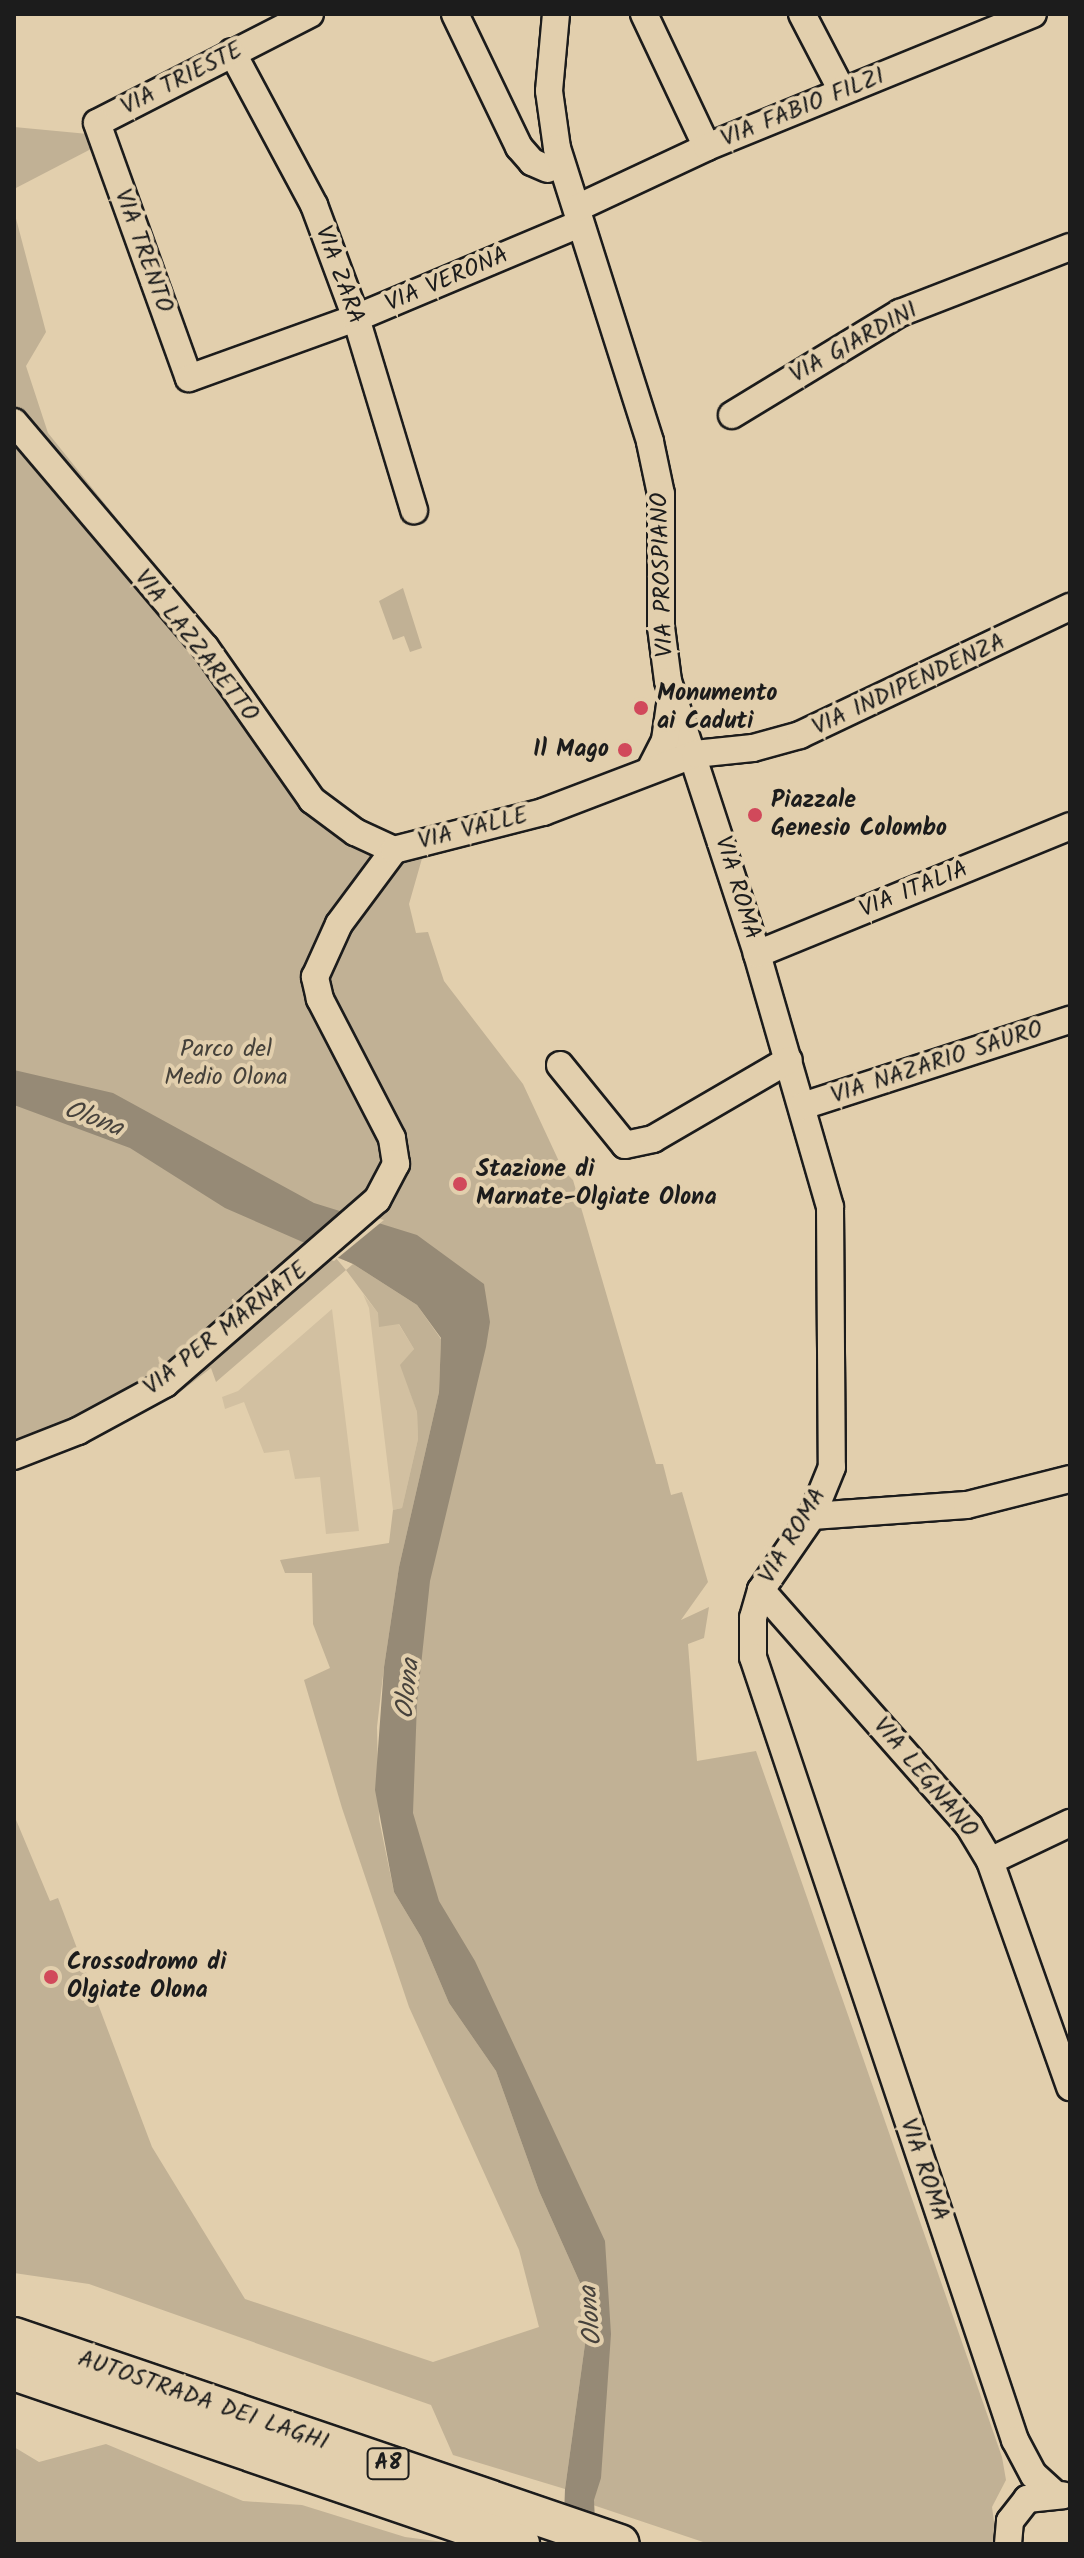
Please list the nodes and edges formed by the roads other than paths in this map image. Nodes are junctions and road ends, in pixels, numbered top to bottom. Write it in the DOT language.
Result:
graph roads {
  1 [pos="310,14"];
  2 [pos="455,14"];
  3 [pos="644,14"];
  4 [pos="802,14"];
  5 [pos="1033,14"];
  6 [pos="554,23"];
  7 [pos="232,52"];
  8 [pos="842,91"];
  9 [pos="498,99"];
  10 [pos="535,104"];
  11 [pos="97,123"];
  12 [pos="707,147"];
  13 [pos="548,169"];
  14 [pos="573,218"];
  15 [pos="1070,247"];
  16 [pos="356,318"];
  17 [pos="189,378"];
  18 [pos="732,415"];
  19 [pos="14,422"];
  20 [pos="414,510"];
  21 [pos="1070,607"];
  22 [pos="671,691"];
  23 [pos="695,754"];
  24 [pos="650,770"];
  25 [pos="1070,826"];
  26 [pos="394,850"];
  27 [pos="757,954"];
  28 [pos="1070,1020"];
  29 [pos="789,1060"];
  30 [pos="560,1065"];
  31 [pos="803,1106"];
  32 [pos="345,1231"];
  33 [pos="14,1456"];
  34 [pos="1070,1479"];
  35 [pos="812,1516"];
  36 [pos="761,1590"];
  37 [pos="1070,1823"];
  38 [pos="990,1861"];
  39 [pos="1070,2087"];
  40 [pos="14,2337"];
  41 [pos="14,2371"];
  42 [pos="1015,2440"];
  43 [pos="1062,2495"];
  44 [pos="1017,2509"];
  45 [pos="532,2531"];
  46 [pos="620,2544"];
  47 [pos="1008,2544"];
  1 -- 7 [label="street, VIA TRIESTE"];
  2 -- 9 [label="street, VIA PROSPIANO"];
  3 -- 12 [label="street"];
  4 -- 8 [label="street"];
  5 -- 8 [label="street, VIA FABIO FILZI"];
  6 -- 10 [label="street"];
  6 -- 14 [label="street"];
  7 -- 11 [label="street, VIA TRIESTE"];
  7 -- 16 [label="street, VIA ZARA"];
  8 -- 12 [label="street, VIA FABIO FILZI"];
  9 -- 10 [label="street"];
  9 -- 13 [label="street, VIA PROSPIANO"];
  10 -- 13 [label="street"];
  11 -- 17 [label="street, VIA TRENTO"];
  12 -- 14 [label="street, VIA FABIO FILZI"];
  13 -- 14 [label="street, VIA PROSPIANO"];
  14 -- 16 [label="street, VIA VERONA"];
  14 -- 22 [label="street, VIA PROSPIANO"];
  15 -- 18 [label="street, VIA GIARDINI"];
  16 -- 17 [label="street, VIA VERONA"];
  16 -- 20 [label="street, VIA ZARA"];
  19 -- 26 [label="street, VIA LAZZARETTO"];
  21 -- 23 [label="street, VIA INDIPENDENZA"];
  22 -- 23 [label="street, VIA PROSPIANO"];
  22 -- 24 [label="street"];
  23 -- 24 [label="street, VIA VALLE"];
  23 -- 27 [label="street, VIA ROMA"];
  24 -- 26 [label="street, VIA VALLE"];
  25 -- 27 [label="street, VIA ITALIA"];
  26 -- 32 [label="street, VIA VALLE"];
  27 -- 29 [label="street, VIA ROMA"];
  28 -- 31 [label="street, VIA NAZARIO SAURO"];
  29 -- 30 [label="street"];
  29 -- 31 [label="street, VIA ROMA"];
  31 -- 35 [label="street, VIA ROMA"];
  32 -- 33 [label="street, VIA PER MARNATE"];
  34 -- 35 [label="street"];
  35 -- 36 [label="street, VIA ROMA"];
  36 -- 38 [label="street, VIA LEGNANO"];
  36 -- 42 [label="street, VIA ROMA"];
  37 -- 38 [label="street"];
  38 -- 39 [label="street, VIA LEGNANO"];
  40 -- 45 [label="highway, AUTOSTRADA DEI LAGHI / A8"];
  41 -- 45 [label="highway, AUTOSTRADA DEI LAGHI / A8"];
  42 -- 43 [label="street, VIA ROMA"];
  42 -- 44 [label="street, VIA ROMA"];
  43 -- 44 [label="street, VIA ROMA"];
  44 -- 47 [label="street, VIA ROMA"];
  45 -- 46 [label="highway, AUTOSTRADA DEI LAGHI / A8"];
}
